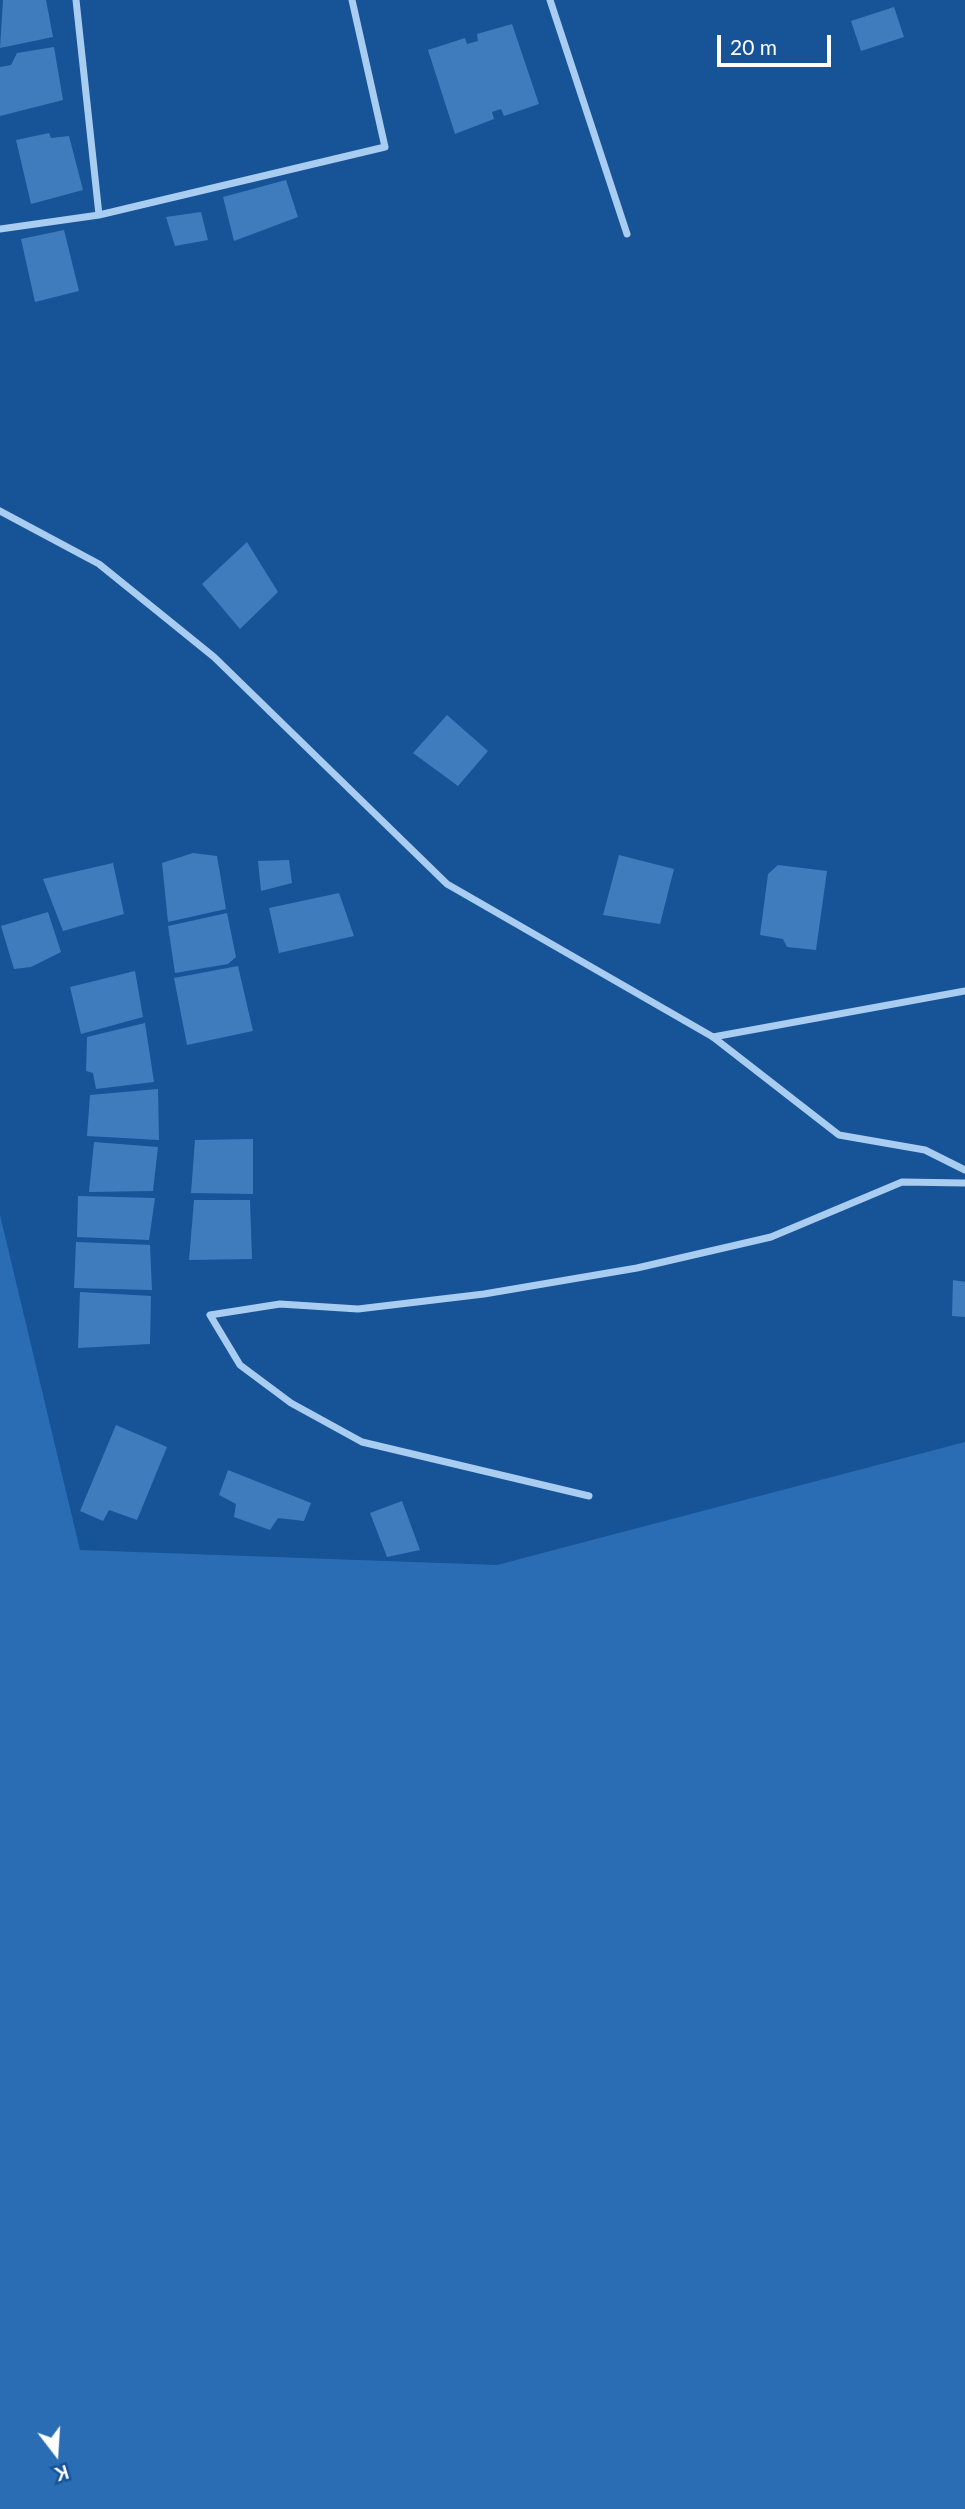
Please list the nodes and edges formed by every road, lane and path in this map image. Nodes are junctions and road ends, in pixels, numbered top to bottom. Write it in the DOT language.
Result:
graph roads {
  1 [pos="76,0"];
  2 [pos="352,0"];
  3 [pos="550,0"];
  4 [pos="99,215"];
  5 [pos="0,229"];
  6 [pos="626,234"];
  7 [pos="0,511"];
  8 [pos="965,991"];
  9 [pos="713,1037"];
  10 [pos="965,1170"];
  11 [pos="965,1183"];
  12 [pos="589,1496"];
  1 -- 4 [label="street"];
  2 -- 4 [label="street"];
  3 -- 6 [label="street"];
  4 -- 5 [label="street"];
  7 -- 9 [label="street"];
  8 -- 9 [label="street"];
  9 -- 10 [label="street"];
  11 -- 12 [label="street"];
}
